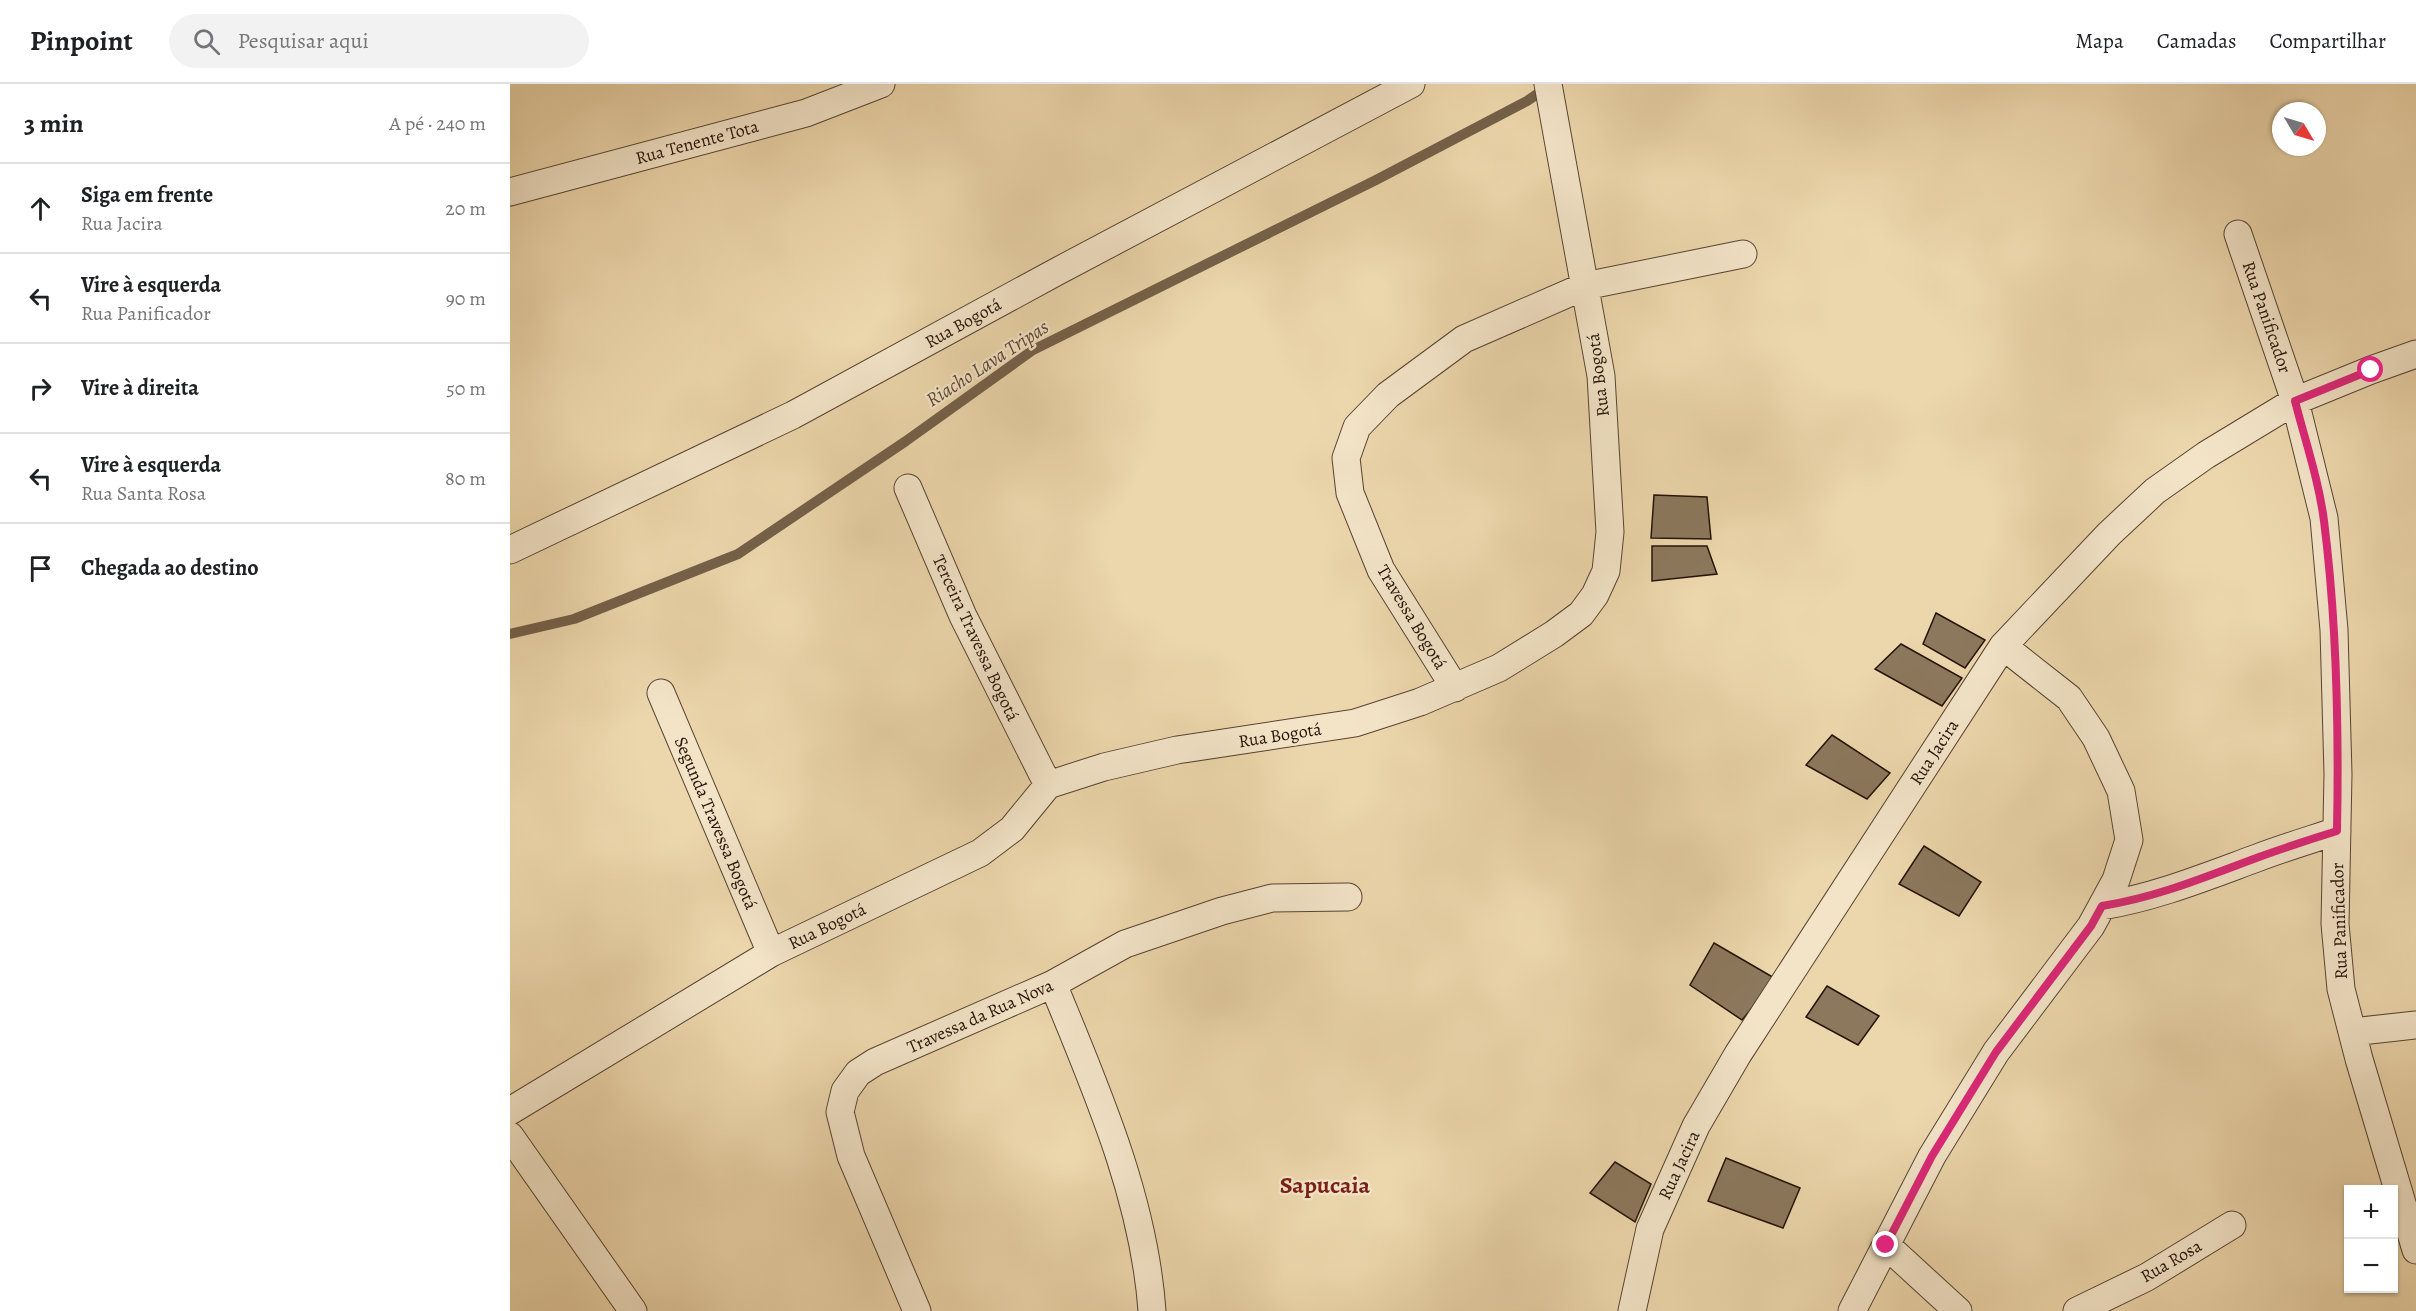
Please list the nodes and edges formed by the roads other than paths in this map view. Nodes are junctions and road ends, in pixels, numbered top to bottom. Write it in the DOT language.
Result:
graph roads {
  1 [pos="881,84"];
  2 [pos="1411,84"];
  3 [pos="1548,84"];
  4 [pos="510,192"];
  5 [pos="2238,234"];
  6 [pos="1743,254"];
  7 [pos="1585,285"];
  8 [pos="2416,354"];
  9 [pos="2295,401"];
  10 [pos="908,488"];
  11 [pos="510,550"];
  12 [pos="2003,646"];
  13 [pos="1455,688"];
  14 [pos="661,693"];
  15 [pos="1048,785"];
  16 [pos="2337,831"];
  17 [pos="1348,897"];
  18 [pos="2102,906"];
  19 [pos="771,953"];
  20 [pos="1053,984"];
  21 [pos="2416,1025"];
  22 [pos="2352,1032"];
  23 [pos="510,1111"];
  24 [pos="510,1136"];
  25 [pos="2232,1226"];
  26 [pos="1886,1245"];
  27 [pos="2416,1250"];
  28 [pos="633,1311"];
  29 [pos="917,1311"];
  30 [pos="1152,1311"];
  31 [pos="1632,1311"];
  32 [pos="1852,1311"];
  33 [pos="1958,1311"];
  34 [pos="2077,1311"];
  1 -- 4 [label="street, Rua Tenente Tota"];
  2 -- 11 [label="street, Rua Bogotá"];
  3 -- 7 [label="street, Rua Bogotá"];
  5 -- 9 [label="street, Rua Panificador"];
  6 -- 7 [label="street, Travessa Bogotá"];
  7 -- 13 [label="street, Rua Bogotá"];
  7 -- 13 [label="street, Travessa Bogotá"];
  8 -- 9 [label="street, Rua Jacira"];
  9 -- 12 [label="street, Rua Jacira"];
  9 -- 16 [label="street, Rua Panificador"];
  10 -- 15 [label="street, Terceira Travessa Bogotá"];
  12 -- 18 [label="street"];
  12 -- 31 [label="street, Rua Jacira"];
  13 -- 15 [label="street, Rua Bogotá"];
  14 -- 19 [label="street, Segunda Travessa Bogotá"];
  15 -- 19 [label="street, Rua Bogotá"];
  16 -- 18 [label="street"];
  16 -- 22 [label="street, Rua Panificador"];
  17 -- 20 [label="street, Travessa da Rua Nova"];
  18 -- 26 [label="street"];
  19 -- 23 [label="street, Rua Bogotá"];
  20 -- 29 [label="street, Travessa da Rua Nova"];
  20 -- 30 [label="street"];
  21 -- 22 [label="street"];
  22 -- 27 [label="street, Rua Panificador"];
  24 -- 28 [label="street"];
  25 -- 34 [label="street, Rua Rosa"];
  26 -- 32 [label="street"];
  26 -- 33 [label="street"];
}
